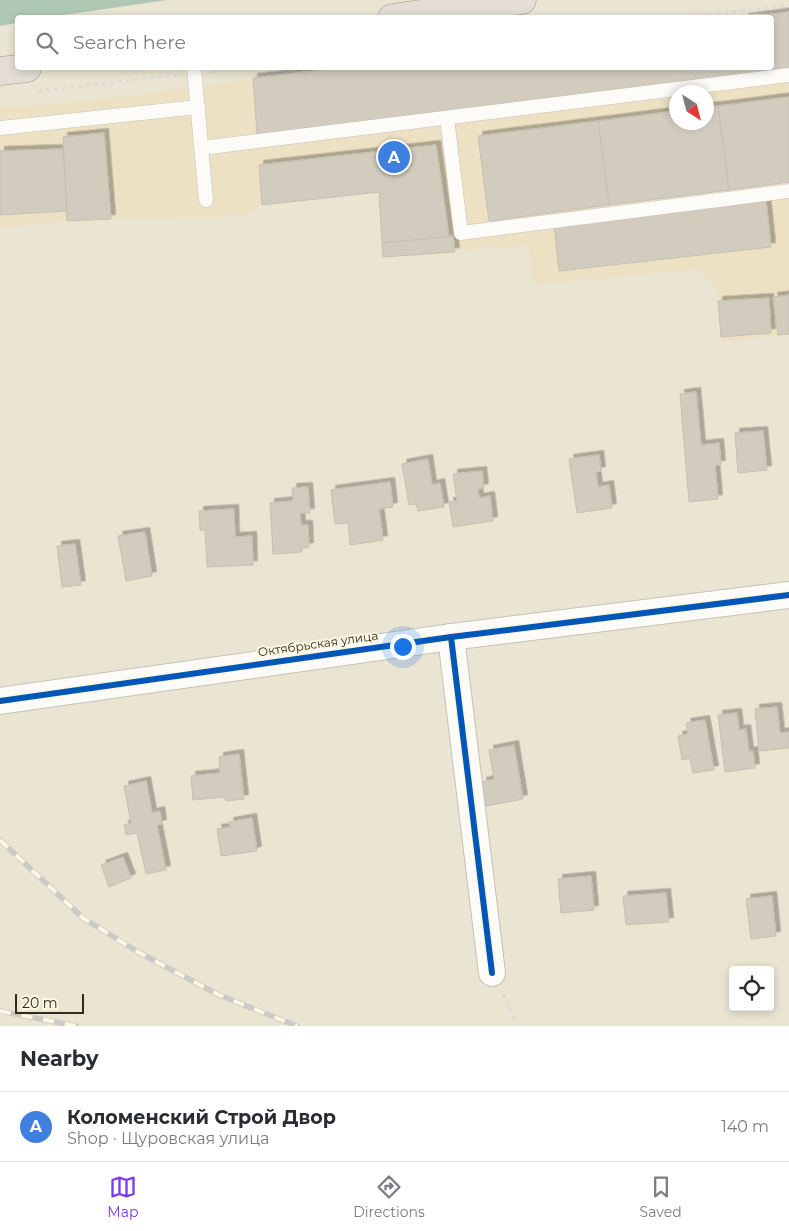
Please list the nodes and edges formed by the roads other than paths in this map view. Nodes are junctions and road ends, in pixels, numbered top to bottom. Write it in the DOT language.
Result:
graph roads {
  1 [pos="522,0"];
  2 [pos="414,15"];
  3 [pos="195,70"];
  4 [pos="0,71"];
  5 [pos="789,75"];
  6 [pos="28,80"];
  7 [pos="198,107"];
  8 [pos="446,118"];
  9 [pos="0,128"];
  10 [pos="202,148"];
  11 [pos="789,191"];
  12 [pos="206,200"];
  13 [pos="789,594"];
  14 [pos="451,637"];
  15 [pos="0,701"];
  16 [pos="492,973"];
  1 -- 2 [label="main road"];
  3 -- 7 [label="lane"];
  4 -- 6 [label="main road"];
  5 -- 8 [label="lane"];
  7 -- 9 [label="lane"];
  7 -- 10 [label="lane"];
  8 -- 10 [label="lane"];
  8 -- 11 [label="lane"];
  10 -- 12 [label="lane"];
  13 -- 14 [label="street, Октябрьская улица"];
  14 -- 15 [label="street, Октябрьская улица"];
  14 -- 16 [label="street"];
}
